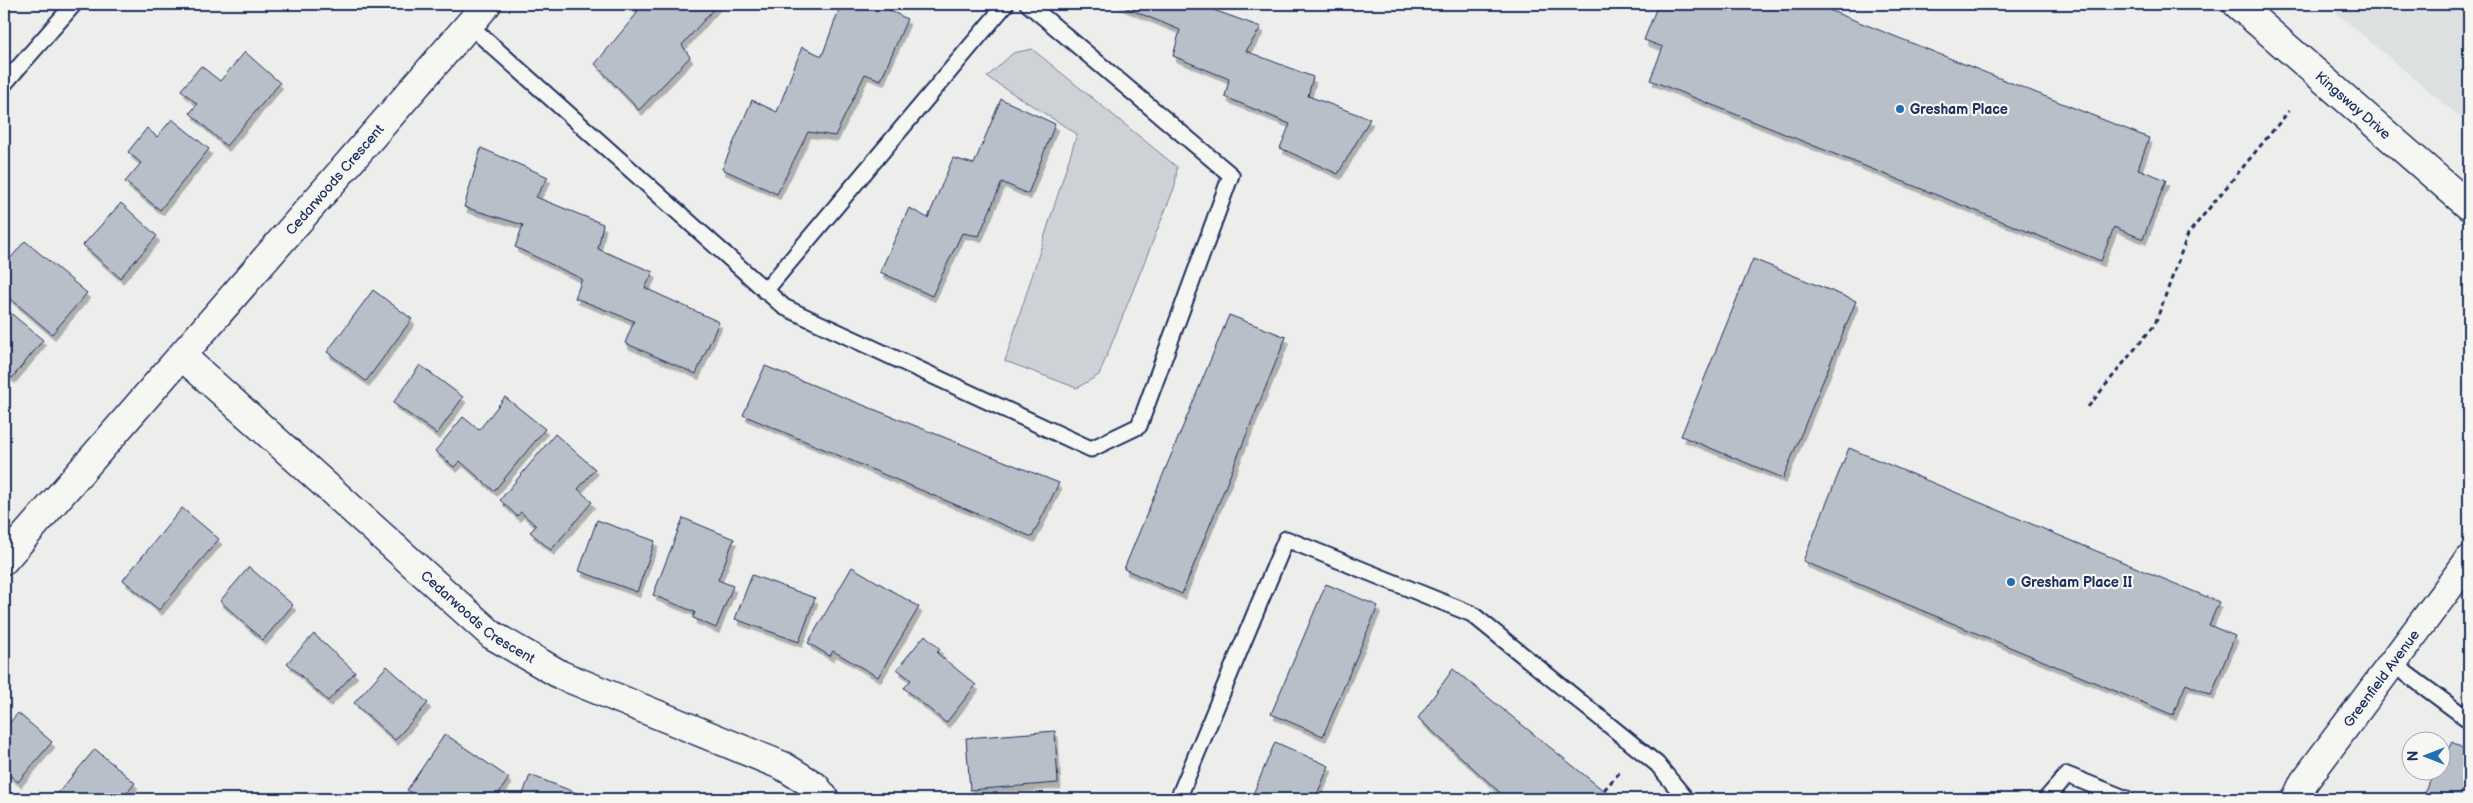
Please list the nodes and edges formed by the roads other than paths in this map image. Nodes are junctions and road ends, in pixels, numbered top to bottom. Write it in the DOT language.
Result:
graph roads {
  1 [pos="74,4"];
  2 [pos="487,4"];
  3 [pos="1006,4"];
  4 [pos="1028,4"];
  5 [pos="2237,4"];
  6 [pos="469,25"];
  7 [pos="4,84"];
  8 [pos="2469,206"];
  9 [pos="765,291"];
  10 [pos="182,356"];
  11 [pos="4,560"];
  12 [pos="2469,560"];
  13 [pos="2392,663"];
  14 [pos="2469,720"];
  15 [pos="825,799"];
  16 [pos="1178,799"];
  17 [pos="1686,799"];
  18 [pos="2046,799"];
  19 [pos="2127,799"];
  20 [pos="2296,799"];
  1 -- 7 [label="lane"];
  2 -- 6 [label="street, Cedarwoods Crescent"];
  3 -- 9 [label="lane"];
  4 -- 9 [label="lane"];
  5 -- 8 [label="street, Kingsway Drive"];
  6 -- 9 [label="lane"];
  6 -- 10 [label="street, Cedarwoods Crescent"];
  10 -- 11 [label="street, Cedarwoods Crescent"];
  10 -- 15 [label="street, Cedarwoods Crescent"];
  12 -- 13 [label="street, Greenfield Avenue"];
  13 -- 14 [label="lane"];
  13 -- 20 [label="street, Greenfield Avenue"];
  16 -- 17 [label="lane"];
  18 -- 19 [label="lane"];
}
